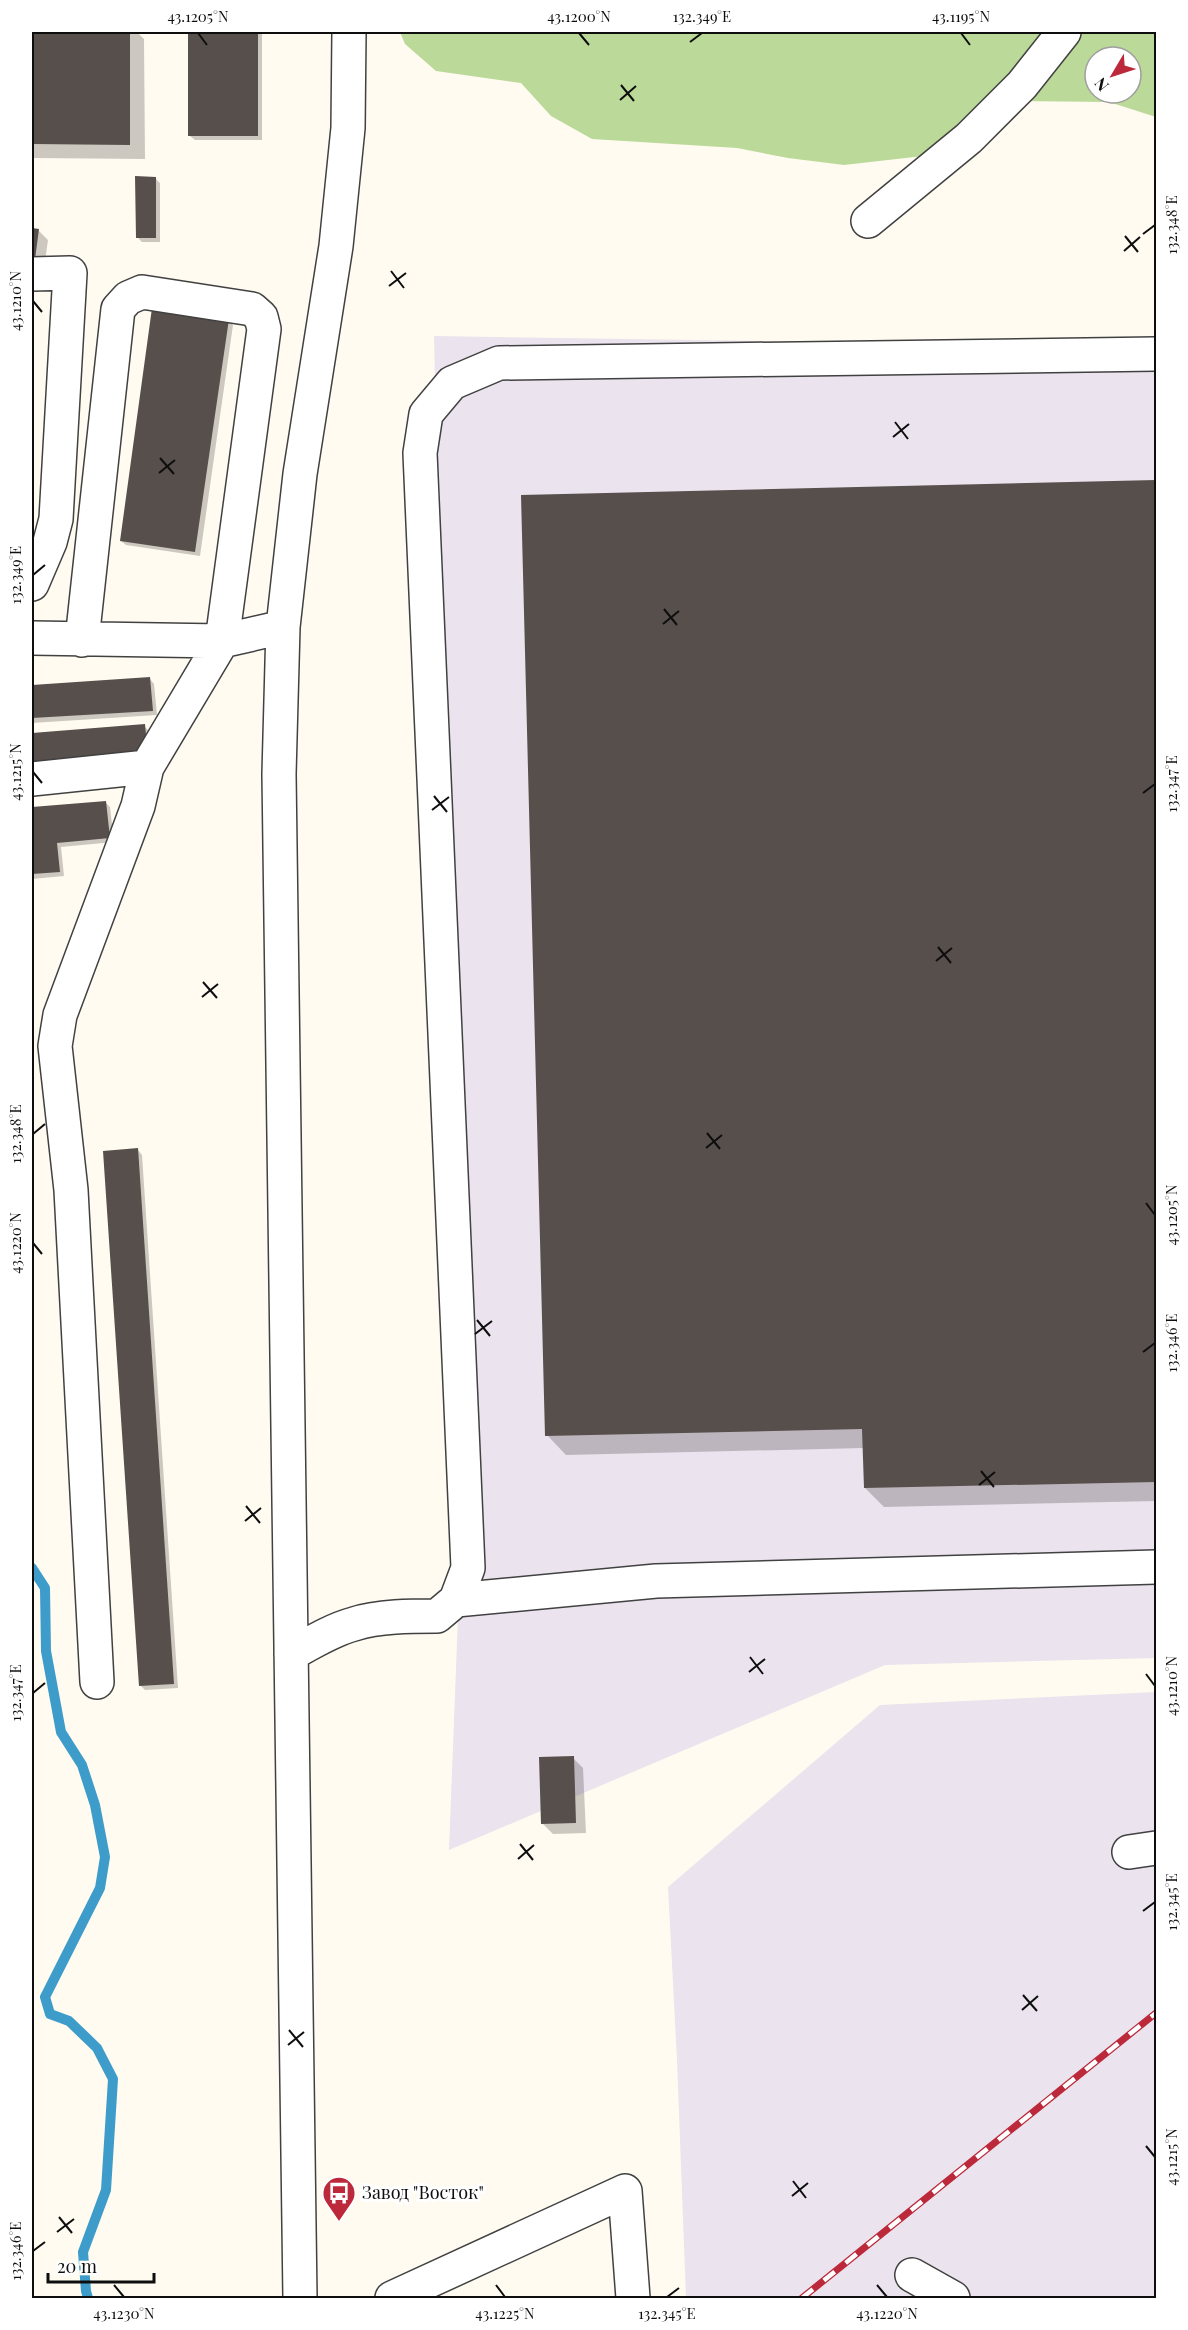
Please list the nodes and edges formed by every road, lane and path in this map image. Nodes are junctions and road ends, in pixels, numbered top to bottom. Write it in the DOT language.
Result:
graph roads {
  1 [pos="349,32"];
  2 [pos="1064,32"];
  3 [pos="868,221"];
  4 [pos="32,274"];
  5 [pos="1156,354"];
  6 [pos="32,584"];
  7 [pos="283,627"];
  8 [pos="32,638"];
  9 [pos="82,640"];
  10 [pos="222,641"];
  11 [pos="147,767"];
  12 [pos="32,779"];
  13 [pos="1156,1567"];
  14 [pos="456,1600"];
  15 [pos="291,1654"];
  16 [pos="97,1682"];
  17 [pos="912,2275"];
  18 [pos="300,2298"];
  19 [pos="392,2298"];
  20 [pos="633,2298"];
  21 [pos="953,2298"];
  1 -- 7 [label="street"];
  2 -- 3 [label="street"];
  4 -- 6 [label="street"];
  5 -- 14 [label="street"];
  7 -- 10 [label="street"];
  7 -- 15 [label="street"];
  8 -- 9 [label="street"];
  9 -- 10 [label="street"];
  9 -- 10 [label="street"];
  10 -- 11 [label="street"];
  11 -- 12 [label="street"];
  11 -- 16 [label="street"];
  13 -- 14 [label="street"];
  14 -- 15 [label="street"];
  15 -- 18 [label="street"];
  17 -- 21 [label="street"];
  19 -- 20 [label="street"];
}
